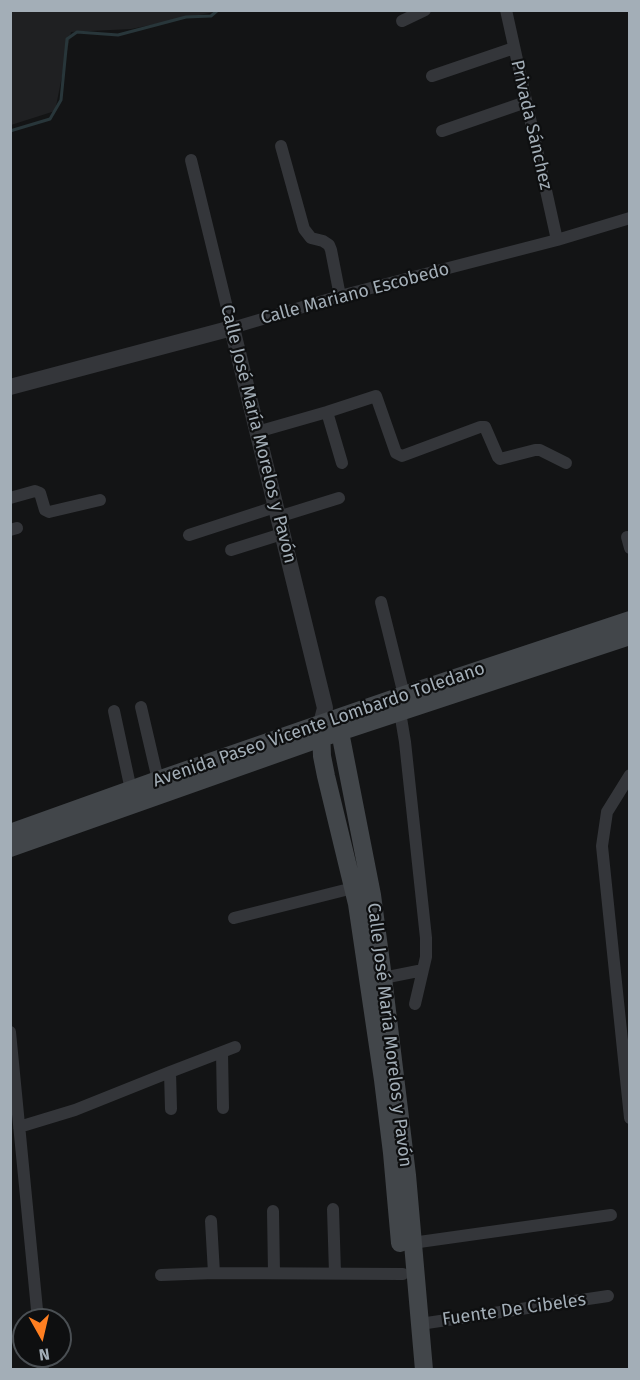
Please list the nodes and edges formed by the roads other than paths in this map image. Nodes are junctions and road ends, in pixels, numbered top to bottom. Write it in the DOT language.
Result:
graph roads {
  1 [pos="425,10"];
  2 [pos="506,10"];
  3 [pos="402,21"];
  4 [pos="514,48"];
  5 [pos="432,76"];
  6 [pos="526,102"];
  7 [pos="442,131"];
  8 [pos="281,146"];
  9 [pos="191,160"];
  10 [pos="630,218"];
  11 [pos="557,240"];
  12 [pos="340,296"];
  13 [pos="232,328"];
  14 [pos="10,387"];
  15 [pos="327,412"];
  16 [pos="256,432"];
  17 [pos="342,463"];
  18 [pos="566,463"];
  19 [pos="10,498"];
  20 [pos="339,498"];
  21 [pos="100,500"];
  22 [pos="277,512"];
  23 [pos="282,534"];
  24 [pos="189,535"];
  25 [pos="231,550"];
  26 [pos="381,602"];
  27 [pos="630,620"];
  28 [pos="630,636"];
  29 [pos="402,703"];
  30 [pos="141,707"];
  31 [pos="114,711"];
  32 [pos="329,724"];
  33 [pos="630,775"];
  34 [pos="158,780"];
  35 [pos="131,790"];
  36 [pos="10,833"];
  37 [pos="10,848"];
  38 [pos="353,888"];
  39 [pos="234,918"];
  40 [pos="371,944"];
  41 [pos="423,970"];
  42 [pos="383,978"];
  43 [pos="415,1004"];
  44 [pos="10,1032"];
  45 [pos="235,1047"];
  46 [pos="222,1052"];
  47 [pos="170,1072"];
  48 [pos="223,1108"];
  49 [pos="171,1109"];
  50 [pos="630,1118"];
  51 [pos="19,1126"];
  52 [pos="333,1209"];
  53 [pos="273,1211"];
  54 [pos="611,1215"];
  55 [pos="212,1221"];
  56 [pos="412,1243"];
  57 [pos="214,1273"];
  58 [pos="274,1273"];
  59 [pos="335,1273"];
  60 [pos="403,1274"];
  61 [pos="161,1275"];
  62 [pos="608,1296"];
  63 [pos="37,1308"];
  64 [pos="420,1324"];
  65 [pos="413,1370"];
  66 [pos="423,1370"];
  1 -- 3 [label="street"];
  2 -- 4 [label="street, Privada Sánchez"];
  4 -- 5 [label="street"];
  4 -- 6 [label="street, Privada Sánchez"];
  6 -- 7 [label="street"];
  6 -- 11 [label="street, Privada Sánchez"];
  8 -- 12 [label="street"];
  9 -- 13 [label="street, Calle José María Morelos y Pavón"];
  10 -- 11 [label="street, Calle Mariano Escobedo"];
  11 -- 12 [label="street, Calle Mariano Escobedo"];
  12 -- 13 [label="street, Calle Mariano Escobedo"];
  13 -- 14 [label="street, Calle Mariano Escobedo"];
  13 -- 16 [label="street, Calle José María Morelos y Pavón"];
  15 -- 16 [label="street"];
  15 -- 17 [label="street"];
  15 -- 18 [label="street"];
  16 -- 22 [label="street, Calle José María Morelos y Pavón"];
  19 -- 21 [label="street"];
  20 -- 22 [label="street"];
  22 -- 23 [label="street, Calle José María Morelos y Pavón"];
  22 -- 24 [label="street"];
  23 -- 25 [label="street"];
  23 -- 32 [label="street, Calle José María Morelos y Pavón"];
  26 -- 29 [label="street"];
  27 -- 29 [label="main road, Avenida Paseo Vicente Lombardo Toledano"];
  28 -- 29 [label="main road, Avenida Paseo Vicente Lombardo Toledano"];
  29 -- 32 [label="main road, Avenida Paseo Vicente Lombardo Toledano"];
  29 -- 41 [label="street"];
  30 -- 34 [label="street"];
  31 -- 35 [label="street"];
  32 -- 34 [label="main road, Avenida Paseo Vicente Lombardo Toledano"];
  32 -- 37 [label="main road, Avenida Paseo Vicente Lombardo Toledano"];
  32 -- 38 [label="main road, Calle José María Morelos y Pavón"];
  32 -- 40 [label="main road, Calle José María Morelos y Pavón"];
  33 -- 50 [label="street"];
  34 -- 35 [label="main road, Avenida Paseo Vicente Lombardo Toledano"];
  35 -- 36 [label="main road, Avenida Paseo Vicente Lombardo Toledano"];
  38 -- 39 [label="street"];
  38 -- 40 [label="main road, Calle José María Morelos y Pavón"];
  40 -- 42 [label="main road, Calle José María Morelos y Pavón"];
  40 -- 60 [label="main road, Calle José María Morelos y Pavón"];
  41 -- 42 [label="street"];
  41 -- 43 [label="street"];
  42 -- 56 [label="main road, Calle José María Morelos y Pavón"];
  44 -- 51 [label="street"];
  45 -- 46 [label="street"];
  46 -- 47 [label="street"];
  46 -- 48 [label="street"];
  47 -- 49 [label="street"];
  47 -- 51 [label="street"];
  51 -- 63 [label="street"];
  52 -- 59 [label="street"];
  53 -- 58 [label="street"];
  54 -- 56 [label="street"];
  55 -- 57 [label="street"];
  56 -- 64 [label="main road, Calle José María Morelos y Pavón"];
  57 -- 58 [label="street"];
  57 -- 61 [label="street"];
  58 -- 59 [label="street"];
  59 -- 60 [label="street"];
  60 -- 65 [label="main road, Calle José María Morelos y Pavón"];
  62 -- 64 [label="street, Fuente De Cibeles"];
  64 -- 66 [label="main road, Calle José María Morelos y Pavón"];
}
